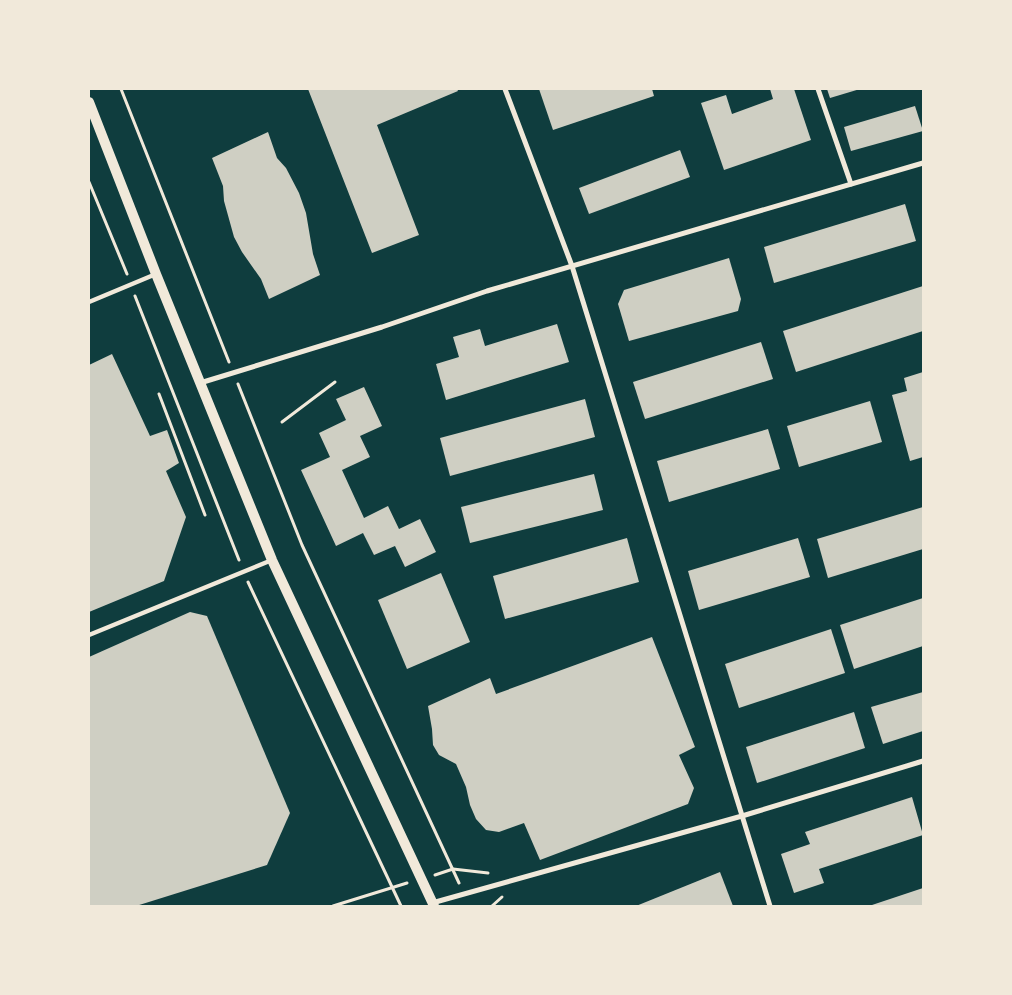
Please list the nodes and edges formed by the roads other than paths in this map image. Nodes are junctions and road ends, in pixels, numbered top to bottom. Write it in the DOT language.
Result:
graph roads {
  1 [pos="505,89"];
  2 [pos="818,89"];
  3 [pos="89,102"];
  4 [pos="923,163"];
  5 [pos="851,184"];
  6 [pos="572,266"];
  7 [pos="156,274"];
  8 [pos="89,302"];
  9 [pos="200,383"];
  10 [pos="272,560"];
  11 [pos="89,635"];
  12 [pos="923,761"];
  13 [pos="742,816"];
  14 [pos="430,905"];
  15 [pos="770,906"];
  1 -- 6 [label="street"];
  2 -- 5 [label="street"];
  3 -- 7 [label="main road"];
  4 -- 5 [label="street"];
  5 -- 6 [label="street"];
  6 -- 9 [label="street"];
  6 -- 13 [label="street"];
  7 -- 8 [label="street"];
  7 -- 9 [label="main road"];
  9 -- 10 [label="main road"];
  10 -- 11 [label="street"];
  10 -- 14 [label="main road"];
  12 -- 13 [label="street"];
  13 -- 14 [label="street"];
  13 -- 15 [label="street"];
}
